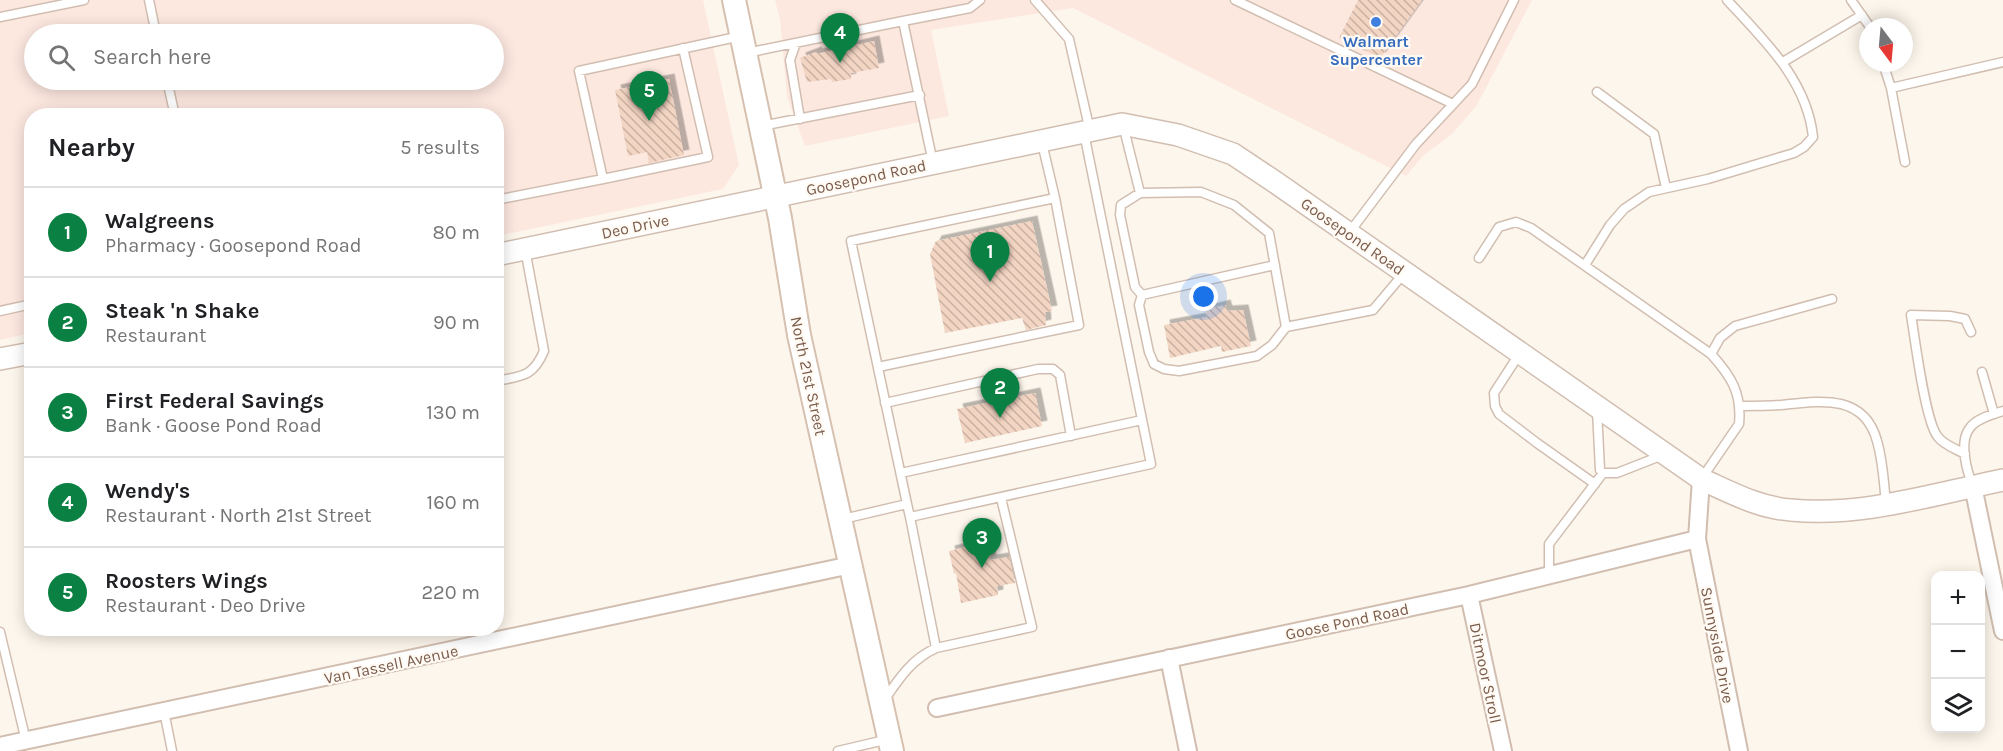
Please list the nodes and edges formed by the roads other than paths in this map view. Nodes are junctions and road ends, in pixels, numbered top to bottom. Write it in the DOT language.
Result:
graph roads {
  1 [pos="84,0"];
  2 [pos="148,0"];
  3 [pos="734,0"];
  4 [pos="980,0"];
  5 [pos="1035,0"];
  6 [pos="1235,0"];
  7 [pos="1514,0"];
  8 [pos="1727,0"];
  9 [pos="1851,0"];
  10 [pos="1862,15"];
  11 [pos="0,17"];
  12 [pos="1864,18"];
  13 [pos="903,21"];
  14 [pos="154,24"];
  15 [pos="796,43"];
  16 [pos="743,45"];
  17 [pos="682,48"];
  18 [pos="1784,62"];
  19 [pos="2003,62"];
  20 [pos="1886,72"];
  21 [pos="1891,88"];
  22 [pos="168,90"];
  23 [pos="1598,92"];
  24 [pos="920,95"];
  25 [pos="1453,104"];
  26 [pos="173,108"];
  27 [pos="801,119"];
  28 [pos="1122,124"];
  29 [pos="761,126"];
  30 [pos="1087,132"];
  31 [pos="1042,141"];
  32 [pos="1905,162"];
  33 [pos="933,164"];
  34 [pos="603,179"];
  35 [pos="1666,188"];
  36 [pos="1140,193"];
  37 [pos="774,196"];
  38 [pos="504,198"];
  39 [pos="1054,198"];
  40 [pos="1349,233"];
  41 [pos="525,249"];
  42 [pos="504,253"];
  43 [pos="1479,258"];
  44 [pos="1275,265"];
  45 [pos="1585,265"];
  46 [pos="1405,272"];
  47 [pos="1142,295"];
  48 [pos="1832,299"];
  49 [pos="24,306"];
  50 [pos="0,311"];
  51 [pos="1286,327"];
  52 [pos="1971,332"];
  53 [pos="1521,353"];
  54 [pos="24,354"];
  55 [pos="1711,354"];
  56 [pos="0,359"];
  57 [pos="878,367"];
  58 [pos="1982,372"];
  59 [pos="504,380"];
  60 [pos="885,403"];
  61 [pos="1597,406"];
  62 [pos="1740,406"];
  63 [pos="1998,412"];
  64 [pos="1142,420"];
  65 [pos="1071,435"];
  66 [pos="1665,454"];
  67 [pos="1965,454"];
  68 [pos="901,473"];
  69 [pos="1603,473"];
  70 [pos="1701,479"];
  71 [pos="2003,480"];
  72 [pos="1595,484"];
  73 [pos="1973,486"];
  74 [pos="1001,498"];
  75 [pos="907,504"];
  76 [pos="1886,504"];
  77 [pos="910,517"];
  78 [pos="841,519"];
  79 [pos="1697,539"];
  80 [pos="851,566"];
  81 [pos="1549,575"];
  82 [pos="1469,595"];
  83 [pos="2003,630"];
  84 [pos="0,632"];
  85 [pos="936,648"];
  86 [pos="1169,658"];
  87 [pos="881,704"];
  88 [pos="937,708"];
  89 [pos="164,711"];
  90 [pos="26,741"];
  91 [pos="890,745"];
  92 [pos="0,746"];
  93 [pos="172,751"];
  94 [pos="838,751"];
  95 [pos="1188,751"];
  96 [pos="1503,751"];
  97 [pos="1739,751"];
  1 -- 11 [label="lane"];
  2 -- 14 [label="lane"];
  3 -- 16 [label="main road, North 21st Street"];
  4 -- 13 [label="lane"];
  5 -- 30 [label="lane"];
  6 -- 25 [label="lane"];
  7 -- 25 [label="lane"];
  8 -- 18 [label="lane"];
  9 -- 10 [label="lane"];
  10 -- 12 [label="lane"];
  10 -- 18 [label="lane"];
  13 -- 15 [label="lane"];
  13 -- 24 [label="lane"];
  15 -- 16 [label="lane"];
  15 -- 27 [label="lane"];
  16 -- 17 [label="lane"];
  16 -- 29 [label="main road, North 21st Street"];
  17 -- 34 [label="lane"];
  17 -- 34 [label="lane"];
  18 -- 35 [label="lane"];
  19 -- 21 [label="lane"];
  20 -- 21 [label="lane"];
  21 -- 32 [label="lane"];
  22 -- 26 [label="lane"];
  23 -- 35 [label="lane"];
  24 -- 27 [label="lane"];
  24 -- 33 [label="lane"];
  25 -- 40 [label="lane"];
  27 -- 29 [label="lane"];
  28 -- 30 [label="street, Goosepond Road"];
  28 -- 36 [label="lane"];
  28 -- 40 [label="street, Goosepond Road"];
  29 -- 37 [label="main road, North 21st Street"];
  30 -- 31 [label="street, Goosepond Road"];
  30 -- 64 [label="lane"];
  31 -- 33 [label="street, Goosepond Road"];
  31 -- 39 [label="lane"];
  33 -- 37 [label="street, Goosepond Road"];
  34 -- 38 [label="lane"];
  35 -- 45 [label="lane"];
  36 -- 44 [label="lane"];
  36 -- 47 [label="lane"];
  37 -- 41 [label="street, Deo Drive"];
  37 -- 78 [label="main road, North 21st Street"];
  39 -- 57 [label="lane"];
  39 -- 57 [label="lane"];
  40 -- 46 [label="street, Goosepond Road"];
  41 -- 42 [label="street, Deo Drive"];
  41 -- 59 [label="lane"];
  43 -- 45 [label="lane"];
  44 -- 47 [label="lane"];
  44 -- 51 [label="lane"];
  45 -- 55 [label="lane"];
  46 -- 51 [label="lane"];
  46 -- 53 [label="street, Goosepond Road"];
  47 -- 51 [label="lane"];
  48 -- 55 [label="lane"];
  49 -- 50 [label="lane"];
  52 -- 67 [label="lane"];
  53 -- 61 [label="street, Goosepond Road"];
  53 -- 72 [label="lane"];
  54 -- 56 [label="street"];
  55 -- 62 [label="lane"];
  57 -- 60 [label="lane"];
  58 -- 63 [label="lane"];
  60 -- 65 [label="lane"];
  60 -- 68 [label="lane"];
  61 -- 66 [label="street, Goosepond Road"];
  61 -- 69 [label="lane"];
  62 -- 70 [label="lane"];
  62 -- 76 [label="lane"];
  63 -- 67 [label="lane"];
  64 -- 65 [label="lane"];
  64 -- 74 [label="lane"];
  65 -- 68 [label="lane"];
  66 -- 69 [label="lane"];
  66 -- 70 [label="street, Goosepond Road"];
  67 -- 73 [label="lane"];
  68 -- 75 [label="lane"];
  69 -- 72 [label="lane"];
  70 -- 76 [label="street, Goosepond Road"];
  70 -- 79 [label="street"];
  71 -- 73 [label="street"];
  72 -- 81 [label="lane"];
  73 -- 76 [label="street"];
  73 -- 83 [label="street"];
  74 -- 77 [label="lane"];
  74 -- 85 [label="lane"];
  75 -- 77 [label="lane"];
  75 -- 78 [label="lane"];
  77 -- 85 [label="lane"];
  78 -- 80 [label="main road, North 21st Street"];
  79 -- 81 [label="street, Goose Pond Road"];
  79 -- 97 [label="street, Sunnyside Drive"];
  80 -- 87 [label="main road, North 21st Street"];
  80 -- 89 [label="street, Van Tassell Avenue"];
  81 -- 82 [label="street, Goose Pond Road"];
  82 -- 86 [label="street, Goose Pond Road"];
  82 -- 96 [label="street, Ditmoor Stroll"];
  84 -- 90 [label="lane"];
  85 -- 87 [label="lane"];
  86 -- 88 [label="street, Goose Pond Road"];
  86 -- 95 [label="street"];
  87 -- 91 [label="main road, North 21st Street"];
  89 -- 90 [label="street, Van Tassell Avenue"];
  89 -- 93 [label="lane"];
  90 -- 92 [label="street, Van Tassell Avenue"];
  91 -- 94 [label="lane"];
}
